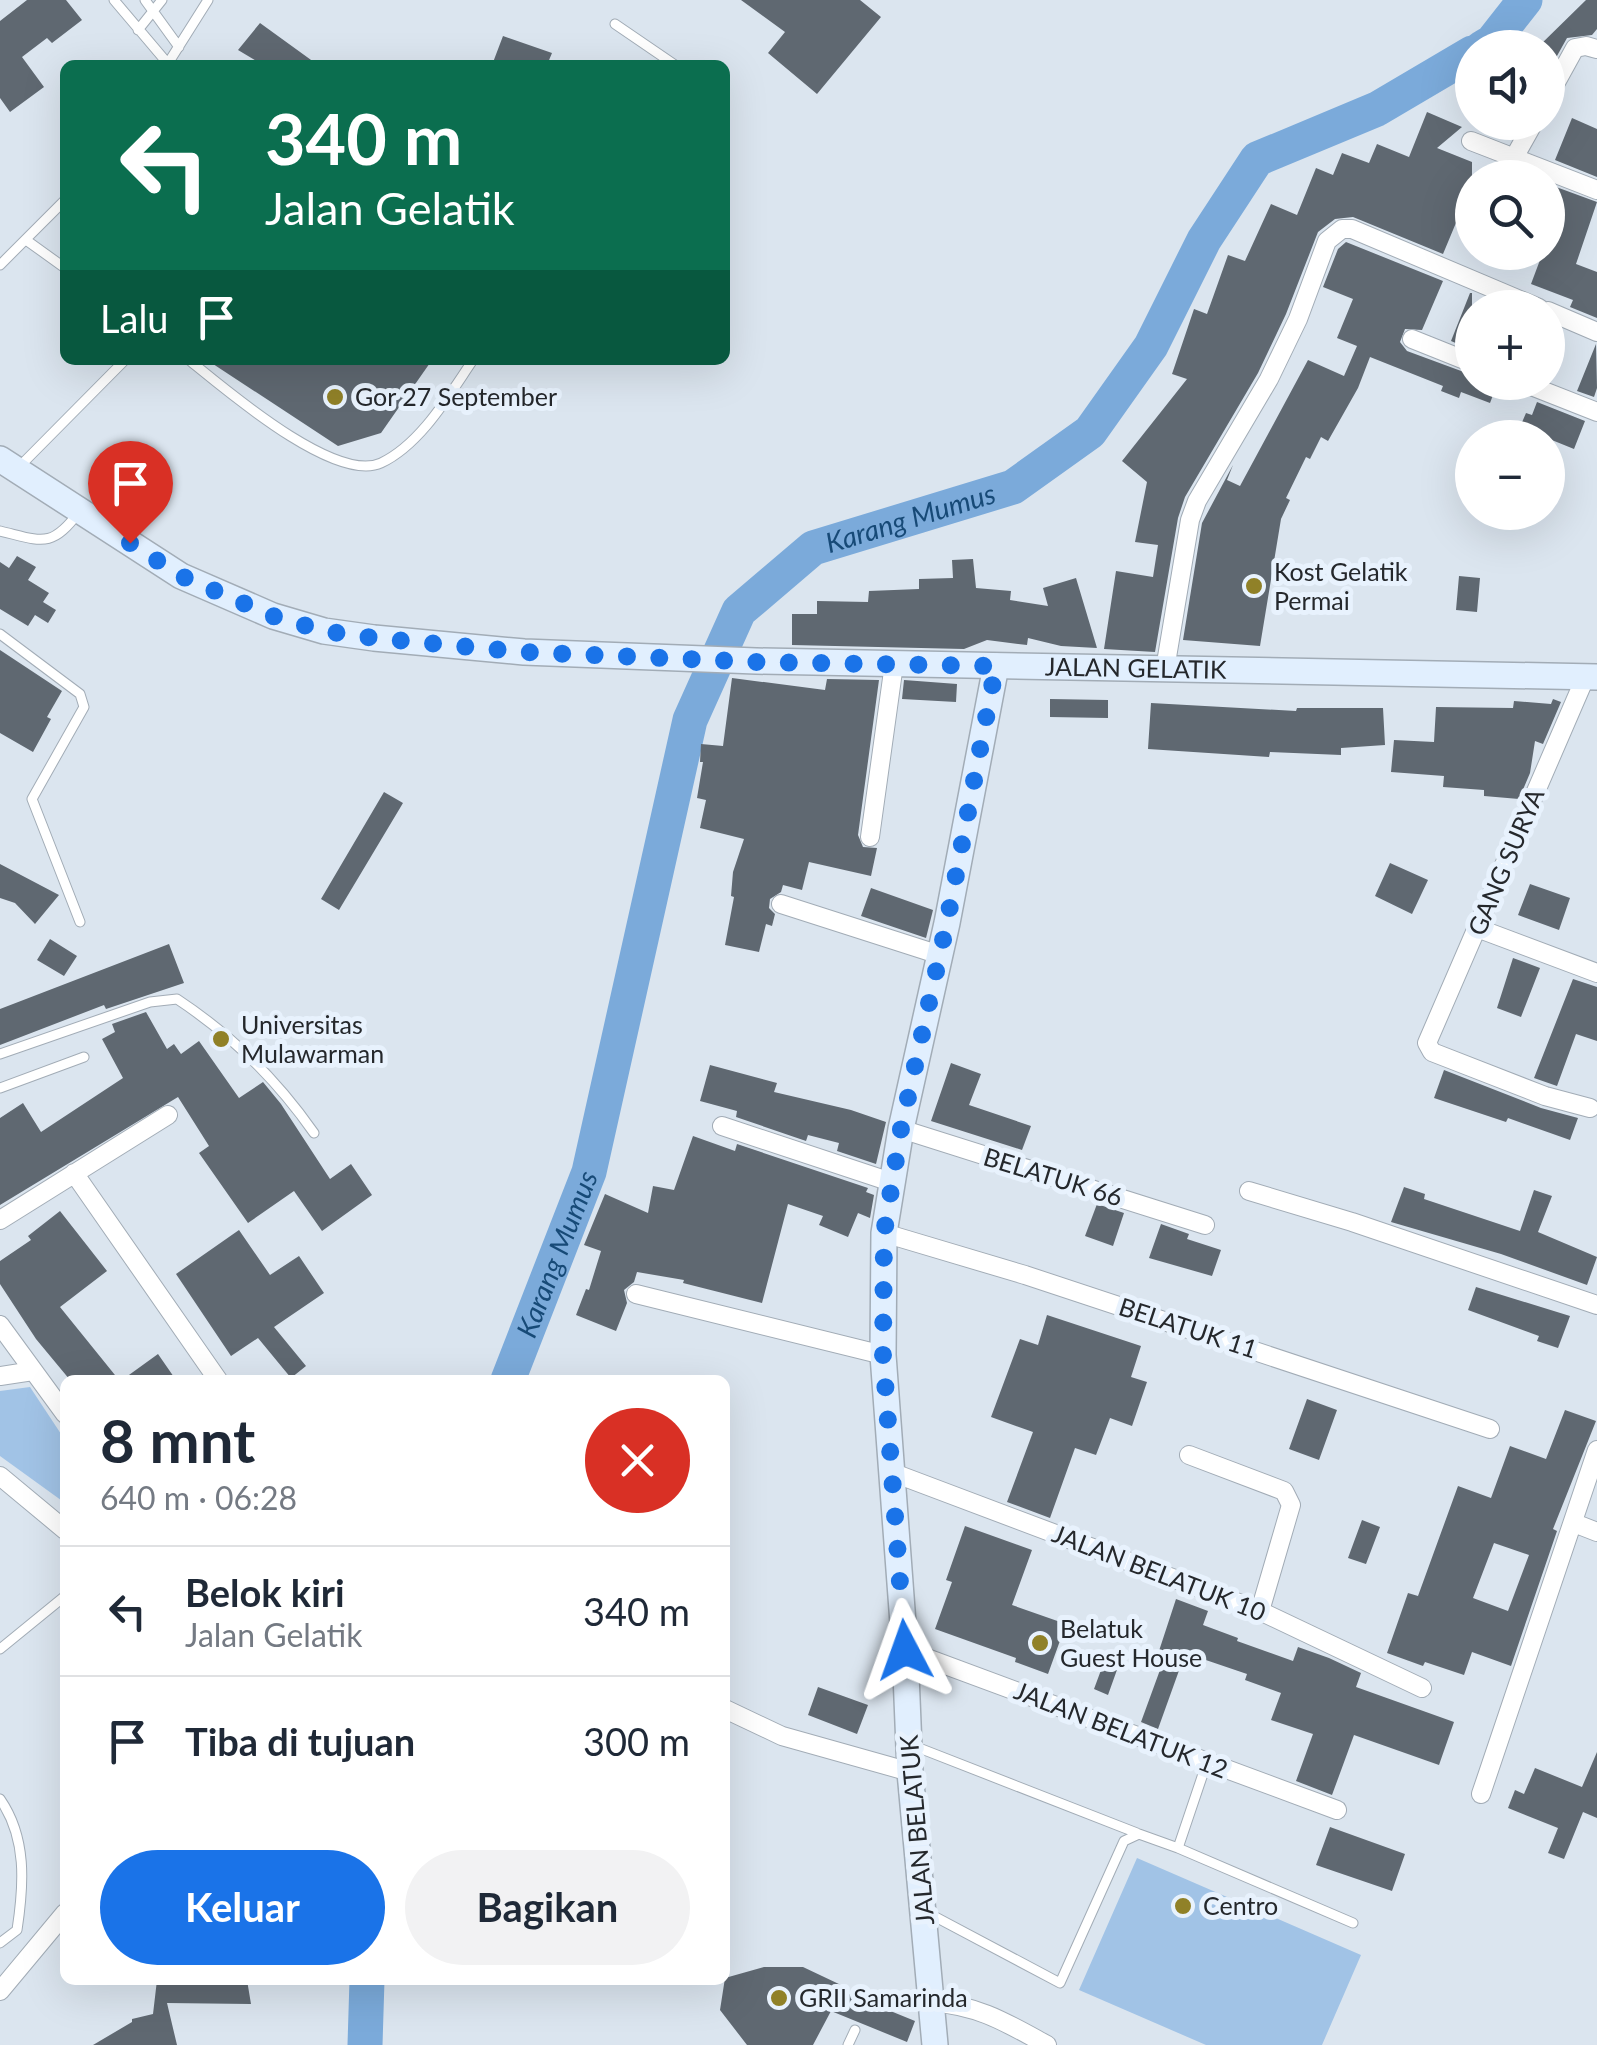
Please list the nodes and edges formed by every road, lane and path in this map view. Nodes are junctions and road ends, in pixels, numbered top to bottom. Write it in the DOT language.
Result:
graph roads {
  1 [pos="114,0"];
  2 [pos="145,0"];
  3 [pos="162,0"];
  4 [pos="208,0"];
  5 [pos="154,12"];
  6 [pos="614,24"];
  7 [pos="138,30"];
  8 [pos="178,47"];
  9 [pos="1597,49"];
  10 [pos="164,60"];
  11 [pos="171,60"];
  12 [pos="668,60"];
  13 [pos="1565,67"];
  14 [pos="1471,140"];
  15 [pos="1524,140"];
  16 [pos="1515,156"];
  17 [pos="1597,190"];
  18 [pos="60,205"];
  19 [pos="26,240"];
  20 [pos="60,264"];
  21 [pos="0,265"];
  22 [pos="1496,290"];
  23 [pos="1565,318"];
  24 [pos="1597,332"];
  25 [pos="1412,340"];
  26 [pos="1455,356"];
  27 [pos="119,365"];
  28 [pos="195,365"];
  29 [pos="470,365"];
  30 [pos="1565,399"];
  31 [pos="1597,412"];
  32 [pos="7,465"];
  33 [pos="80,511"];
  34 [pos="0,531"];
  35 [pos="0,634"];
  36 [pos="894,664"];
  37 [pos="996,666"];
  38 [pos="1164,669"];
  39 [pos="1591,678"];
  40 [pos="870,837"];
  41 [pos="781,904"];
  42 [pos="80,922"];
  43 [pos="1477,928"];
  44 [pos="940,955"];
  45 [pos="1597,973"];
  46 [pos="0,1054"];
  47 [pos="84,1057"];
  48 [pos="0,1088"];
  49 [pos="1590,1108"];
  50 [pos="168,1115"];
  51 [pos="722,1126"];
  52 [pos="901,1129"];
  53 [pos="314,1132"];
  54 [pos="74,1173"];
  55 [pos="891,1182"];
  56 [pos="1250,1192"];
  57 [pos="0,1220"];
  58 [pos="1205,1225"];
  59 [pos="884,1233"];
  60 [pos="636,1294"];
  61 [pos="1597,1305"];
  62 [pos="0,1325"];
  63 [pos="883,1355"];
  64 [pos="33,1371"];
  65 [pos="215,1375"];
  66 [pos="0,1376"];
  67 [pos="60,1407"];
  68 [pos="1490,1428"];
  69 [pos="1597,1450"];
  70 [pos="1189,1455"];
  71 [pos="891,1472"];
  72 [pos="0,1476"];
  73 [pos="1574,1523"];
  74 [pos="60,1526"];
  75 [pos="1597,1532"];
  76 [pos="60,1600"];
  77 [pos="1260,1611"];
  78 [pos="0,1649"];
  79 [pos="905,1650"];
  80 [pos="1422,1688"];
  81 [pos="730,1710"];
  82 [pos="909,1744"];
  83 [pos="1207,1762"];
  84 [pos="910,1772"];
  85 [pos="1480,1794"];
  86 [pos="0,1799"];
  87 [pos="1337,1810"];
  88 [pos="1139,1834"];
  89 [pos="1178,1848"];
  90 [pos="923,1910"];
  91 [pos="60,1920"];
  92 [pos="1353,1923"];
  93 [pos="17,1930"];
  94 [pos="0,1943"];
  95 [pos="41,1945"];
  96 [pos="0,1992"];
  97 [pos="931,2002"];
  98 [pos="855,2030"];
  99 [pos="848,2045"];
  100 [pos="935,2045"];
  101 [pos="1047,2045"];
  1 -- 7 [label="lane"];
  2 -- 5 [label="lane"];
  3 -- 5 [label="lane"];
  4 -- 8 [label="lane"];
  5 -- 7 [label="lane"];
  5 -- 8 [label="lane"];
  6 -- 12 [label="lane"];
  7 -- 10 [label="lane"];
  8 -- 11 [label="lane"];
  9 -- 13 [label="street"];
  14 -- 16 [label="street"];
  15 -- 16 [label="street"];
  16 -- 17 [label="street"];
  18 -- 19 [label="lane"];
  19 -- 20 [label="lane"];
  19 -- 21 [label="lane"];
  22 -- 38 [label="street"];
  23 -- 24 [label="street"];
  25 -- 26 [label="street"];
  27 -- 32 [label="lane"];
  28 -- 29 [label="lane"];
  30 -- 31 [label="street"];
  32 -- 33 [label="street, JALAN GELATIK"];
  33 -- 34 [label="lane"];
  33 -- 36 [label="street, JALAN GELATIK"];
  35 -- 42 [label="lane"];
  36 -- 37 [label="street, JALAN GELATIK"];
  36 -- 40 [label="street"];
  37 -- 38 [label="street, JALAN GELATIK"];
  37 -- 44 [label="street, JALAN BELATUK"];
  38 -- 39 [label="street, JALAN GELATIK"];
  39 -- 43 [label="street, GANG SURYA"];
  41 -- 44 [label="street"];
  43 -- 45 [label="street"];
  43 -- 49 [label="street, GANG SURYA"];
  44 -- 52 [label="street, JALAN BELATUK"];
  46 -- 53 [label="lane"];
  47 -- 48 [label="lane"];
  50 -- 54 [label="street"];
  51 -- 55 [label="street"];
  52 -- 55 [label="street, JALAN BELATUK"];
  52 -- 58 [label="street, BELATUK 66"];
  54 -- 57 [label="street"];
  54 -- 65 [label="street"];
  55 -- 59 [label="street, JALAN BELATUK"];
  56 -- 61 [label="street"];
  59 -- 63 [label="street, JALAN BELATUK"];
  59 -- 68 [label="street, BELATUK 11"];
  60 -- 63 [label="street"];
  62 -- 64 [label="street"];
  63 -- 71 [label="street, JALAN BELATUK"];
  64 -- 66 [label="street"];
  64 -- 67 [label="street"];
  69 -- 73 [label="street"];
  70 -- 77 [label="street"];
  71 -- 77 [label="street, JALAN BELATUK 10"];
  71 -- 79 [label="street, JALAN BELATUK"];
  72 -- 74 [label="street"];
  73 -- 75 [label="street"];
  73 -- 85 [label="street"];
  76 -- 78 [label="lane"];
  77 -- 80 [label="street, JALAN BELATUK 10"];
  79 -- 82 [label="street, JALAN BELATUK"];
  79 -- 83 [label="street, JALAN BELATUK 12"];
  81 -- 84 [label="street"];
  82 -- 84 [label="street, JALAN BELATUK"];
  82 -- 88 [label="lane"];
  83 -- 87 [label="street, JALAN BELATUK 12"];
  83 -- 89 [label="lane"];
  84 -- 90 [label="street, JALAN BELATUK"];
  86 -- 93 [label="lane"];
  88 -- 89 [label="lane"];
  88 -- 90 [label="lane"];
  89 -- 92 [label="lane"];
  90 -- 97 [label="street, JALAN BELATUK"];
  91 -- 95 [label="street"];
  93 -- 94 [label="lane"];
  93 -- 95 [label="lane"];
  95 -- 96 [label="street"];
  97 -- 100 [label="street, JALAN BELATUK"];
  97 -- 101 [label="street"];
  98 -- 99 [label="lane"];
}
